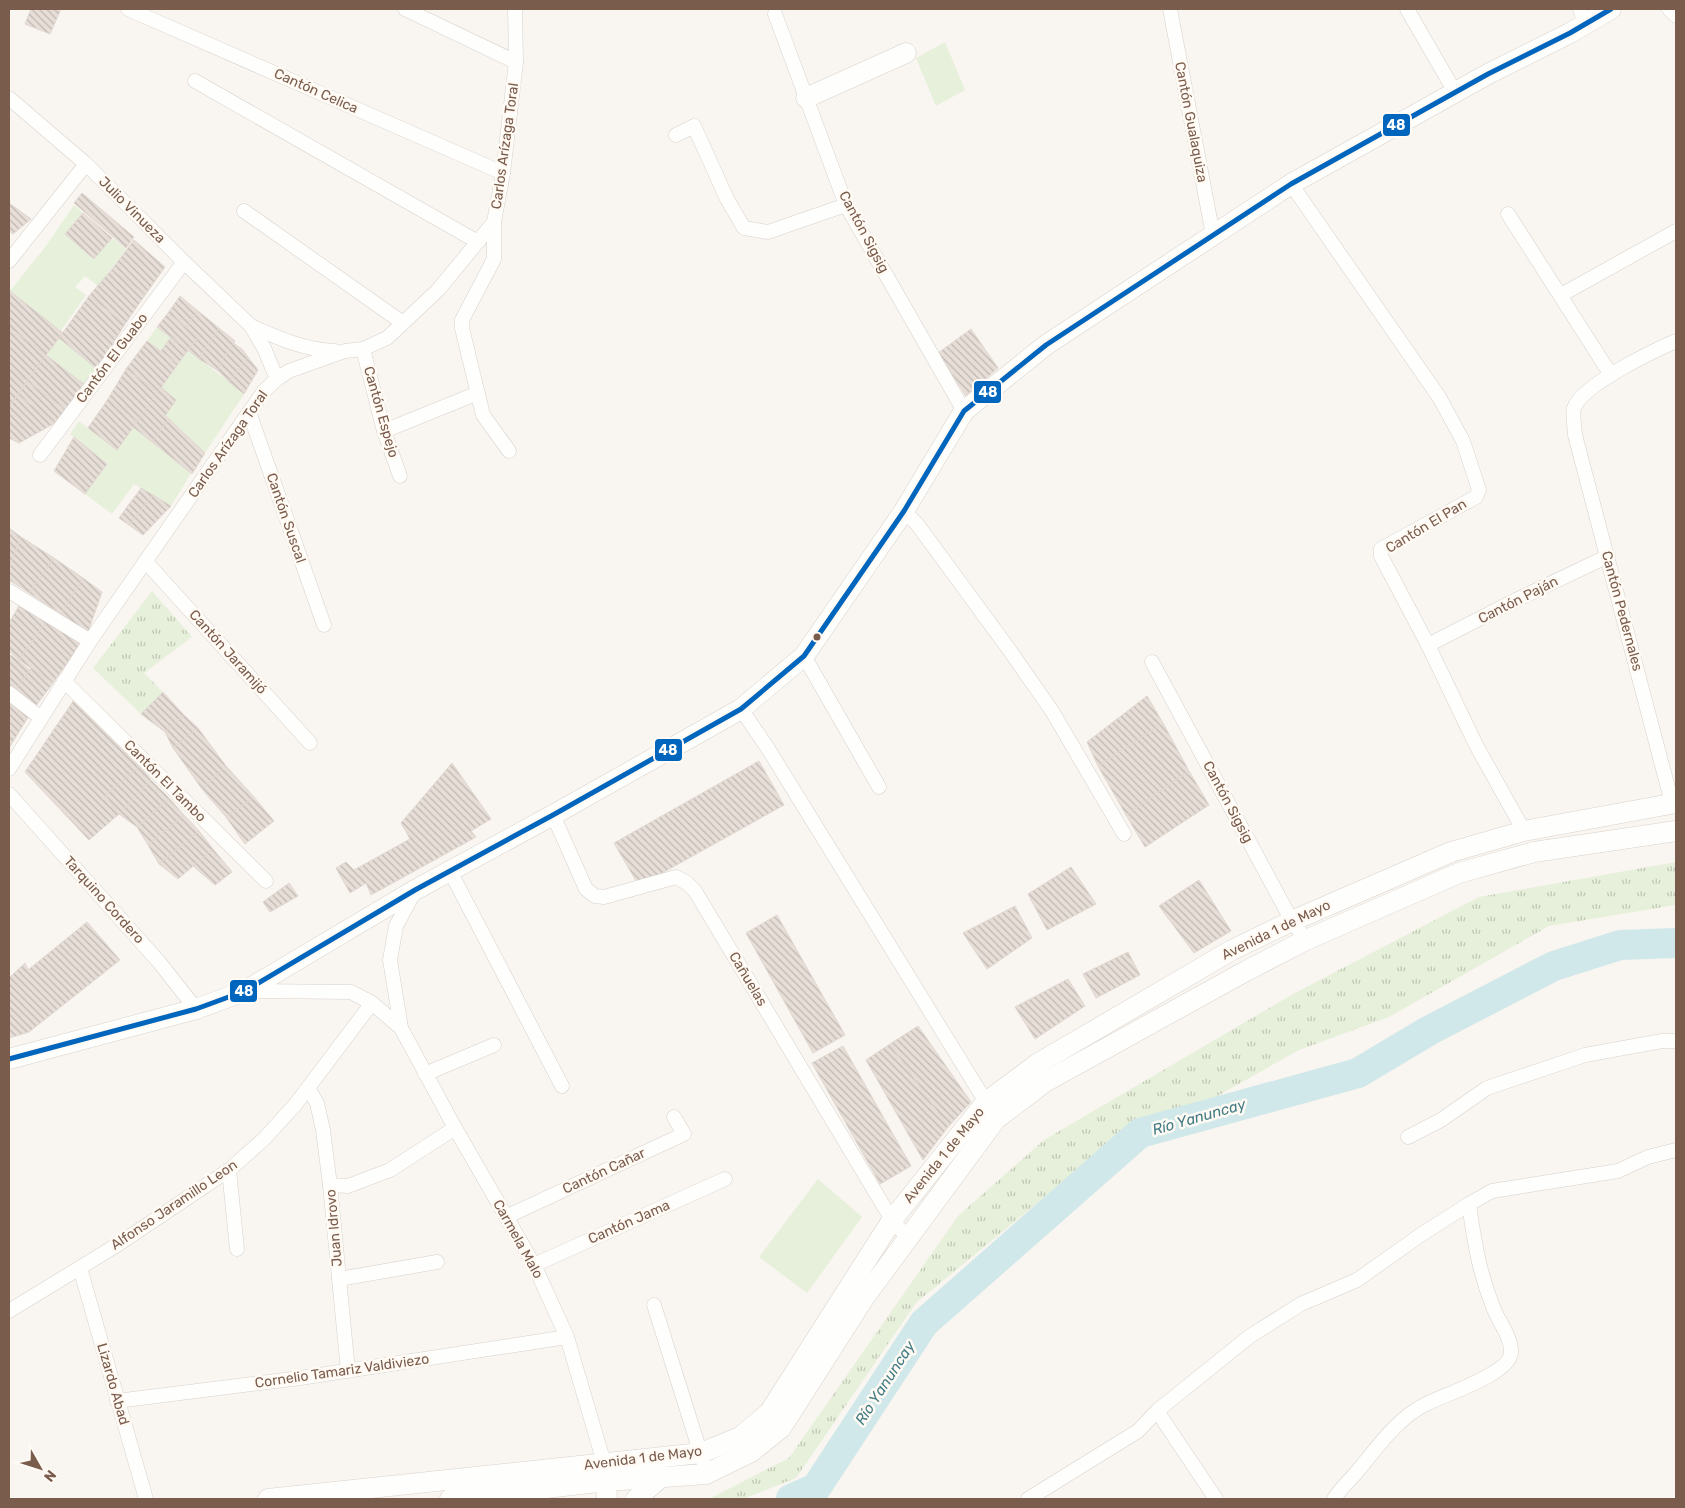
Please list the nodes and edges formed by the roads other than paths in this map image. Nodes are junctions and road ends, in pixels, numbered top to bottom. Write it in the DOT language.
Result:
graph roads {
  1 [pos="128,9"];
  2 [pos="406,9"];
  3 [pos="515,9"];
  4 [pos="1170,9"];
  5 [pos="1407,9"];
  6 [pos="1611,9"];
  7 [pos="1668,9"];
  8 [pos="775,14"];
  9 [pos="1582,16"];
  10 [pos="1676,16"];
  11 [pos="906,53"];
  12 [pos="516,62"];
  13 [pos="195,81"];
  14 [pos="1455,92"];
  15 [pos="9,98"];
  16 [pos="806,98"];
  17 [pos="676,135"];
  18 [pos="86,164"];
  19 [pos="503,173"];
  20 [pos="1291,184"];
  21 [pos="846,205"];
  22 [pos="244,211"];
  23 [pos="1508,214"];
  24 [pos="494,222"];
  25 [pos="1676,231"];
  26 [pos="1213,235"];
  27 [pos="478,242"];
  28 [pos="9,261"];
  29 [pos="184,262"];
  30 [pos="1561,295"];
  31 [pos="403,323"];
  32 [pos="251,326"];
  33 [pos="1676,341"];
  34 [pos="363,349"];
  35 [pos="345,352"];
  36 [pos="1610,375"];
  37 [pos="277,379"];
  38 [pos="478,393"];
  39 [pos="249,412"];
  40 [pos="964,412"];
  41 [pos="384,431"];
  42 [pos="509,451"];
  43 [pos="40,455"];
  44 [pos="400,476"];
  45 [pos="904,511"];
  46 [pos="1608,556"];
  47 [pos="146,562"];
  48 [pos="9,591"];
  49 [pos="324,625"];
  50 [pos="90,640"];
  51 [pos="1428,645"];
  52 [pos="804,656"];
  53 [pos="1152,662"];
  54 [pos="64,681"];
  55 [pos="9,693"];
  56 [pos="742,709"];
  57 [pos="41,718"];
  58 [pos="310,743"];
  59 [pos="9,769"];
  60 [pos="880,786"];
  61 [pos="9,794"];
  62 [pos="1674,803"];
  63 [pos="552,815"];
  64 [pos="1524,832"];
  65 [pos="1676,832"];
  66 [pos="1124,834"];
  67 [pos="450,871"];
  68 [pos="266,881"];
  69 [pos="415,890"];
  70 [pos="1292,921"];
  71 [pos="1306,940"];
  72 [pos="245,991"];
  73 [pos="372,1002"];
  74 [pos="196,1009"];
  75 [pos="401,1028"];
  76 [pos="1676,1041"];
  77 [pos="494,1044"];
  78 [pos="9,1059"];
  79 [pos="425,1074"];
  80 [pos="562,1086"];
  81 [pos="308,1088"];
  82 [pos="986,1102"];
  83 [pos="674,1117"];
  84 [pos="455,1128"];
  85 [pos="1408,1137"];
  86 [pos="1676,1150"];
  87 [pos="229,1170"];
  88 [pos="725,1179"];
  89 [pos="330,1185"];
  90 [pos="1469,1204"];
  91 [pos="506,1217"];
  92 [pos="892,1220"];
  93 [pos="907,1237"];
  94 [pos="238,1249"];
  95 [pos="436,1262"];
  96 [pos="534,1265"];
  97 [pos="80,1268"];
  98 [pos="339,1279"];
  99 [pos="654,1305"];
  100 [pos="9,1311"];
  101 [pos="567,1337"];
  102 [pos="348,1371"];
  103 [pos="117,1401"];
  104 [pos="1157,1411"];
  105 [pos="700,1453"];
  106 [pos="706,1474"];
  107 [pos="662,1476"];
  108 [pos="606,1481"];
  109 [pos="539,1489"];
  110 [pos="146,1499"];
  111 [pos="268,1499"];
  112 [pos="450,1499"];
  113 [pos="567,1499"];
  114 [pos="636,1499"];
  115 [pos="1028,1499"];
  116 [pos="1216,1499"];
  117 [pos="1334,1499"];
  1 -- 19 [label="street, Cantón Celica"];
  2 -- 12 [label="street"];
  3 -- 12 [label="street, Carlos Arízaga Toral"];
  4 -- 26 [label="street, Cantón Gualaquiza"];
  5 -- 14 [label="street"];
  6 -- 9 [label="main road"];
  7 -- 10 [label="street"];
  8 -- 16 [label="street, Cantón Sigsig"];
  9 -- 14 [label="main road"];
  11 -- 16 [label="main road"];
  12 -- 19 [label="street, Carlos Arízaga Toral"];
  13 -- 27 [label="street"];
  14 -- 20 [label="main road"];
  15 -- 18 [label="street, Julio Vinueza"];
  16 -- 21 [label="street, Cantón Sigsig"];
  17 -- 21 [label="street"];
  18 -- 28 [label="street"];
  18 -- 29 [label="street, Julio Vinueza"];
  19 -- 24 [label="street, Carlos Arízaga Toral"];
  20 -- 26 [label="main road"];
  20 -- 51 [label="street, Cantón El Pan"];
  21 -- 40 [label="street, Cantón Sigsig"];
  22 -- 31 [label="street"];
  23 -- 30 [label="street"];
  24 -- 27 [label="street, Carlos Arízaga Toral"];
  24 -- 38 [label="street"];
  25 -- 30 [label="street"];
  26 -- 40 [label="main road"];
  27 -- 31 [label="street, Carlos Arízaga Toral"];
  29 -- 32 [label="street, Julio Vinueza"];
  29 -- 43 [label="street, Cantón El Guabo"];
  30 -- 36 [label="street"];
  31 -- 34 [label="street, Carlos Arízaga Toral"];
  32 -- 35 [label="street, Julio Vinueza"];
  32 -- 37 [label="street, Julio Vinueza"];
  33 -- 36 [label="street"];
  34 -- 35 [label="street, Carlos Arízaga Toral"];
  34 -- 41 [label="street, Cantón Espejo"];
  35 -- 37 [label="street, Carlos Arízaga Toral"];
  36 -- 46 [label="street, Cantón Pedernales"];
  37 -- 39 [label="street, Carlos Arízaga Toral"];
  38 -- 41 [label="street"];
  38 -- 42 [label="street"];
  39 -- 47 [label="street, Carlos Arízaga Toral"];
  39 -- 49 [label="street, Cantón Suscal"];
  40 -- 45 [label="main road"];
  41 -- 44 [label="street, Cantón Espejo"];
  45 -- 52 [label="main road"];
  45 -- 66 [label="street"];
  46 -- 51 [label="street, Cantón Paján"];
  46 -- 62 [label="street, Cantón Pedernales"];
  47 -- 50 [label="street, Carlos Arízaga Toral"];
  47 -- 58 [label="street, Cantón Jaramijó"];
  48 -- 50 [label="street"];
  50 -- 54 [label="street, Carlos Arízaga Toral"];
  51 -- 64 [label="street, Cantón El Pan"];
  52 -- 56 [label="main road"];
  52 -- 60 [label="street"];
  53 -- 70 [label="street, Cantón Sigsig"];
  54 -- 57 [label="street, Carlos Arízaga Toral"];
  54 -- 68 [label="street, Cantón El Tambo"];
  55 -- 57 [label="street"];
  56 -- 63 [label="main road"];
  56 -- 82 [label="street"];
  57 -- 59 [label="street, Carlos Arízaga Toral"];
  61 -- 74 [label="street, Tarquino Cordero"];
  62 -- 64 [label="main road, Avenida 1 de Mayo"];
  63 -- 67 [label="main road"];
  63 -- 92 [label="street, Cañuelas"];
  64 -- 70 [label="main road, Avenida 1 de Mayo"];
  65 -- 71 [label="main road, Avenida 1 de Mayo"];
  67 -- 69 [label="main road"];
  67 -- 80 [label="street"];
  69 -- 72 [label="main road"];
  69 -- 75 [label="street, Carmela Malo"];
  70 -- 71 [label="street, Cantón Sigsig"];
  70 -- 82 [label="main road, Avenida 1 de Mayo"];
  71 -- 93 [label="main road, Avenida 1 de Mayo"];
  72 -- 73 [label="street, Carmela Malo"];
  72 -- 74 [label="main road"];
  73 -- 75 [label="street, Carmela Malo"];
  73 -- 81 [label="street, Alfonso Jaramillo Leon"];
  74 -- 78 [label="main road"];
  75 -- 79 [label="street, Carmela Malo"];
  76 -- 85 [label="street"];
  77 -- 79 [label="street"];
  79 -- 84 [label="street, Carmela Malo"];
  81 -- 87 [label="street, Alfonso Jaramillo Leon"];
  81 -- 89 [label="street, Juan Idrovo"];
  82 -- 92 [label="main road, Avenida 1 de Mayo"];
  83 -- 91 [label="street, Cantón Cañar"];
  84 -- 89 [label="street"];
  84 -- 91 [label="street, Carmela Malo"];
  86 -- 90 [label="street"];
  87 -- 94 [label="street"];
  87 -- 97 [label="street, Alfonso Jaramillo Leon"];
  88 -- 96 [label="street, Cantón Jama"];
  89 -- 98 [label="street, Juan Idrovo"];
  90 -- 104 [label="street"];
  90 -- 117 [label="street"];
  91 -- 96 [label="street, Carmela Malo"];
  92 -- 93 [label="street, Cañuelas"];
  92 -- 105 [label="main road, Avenida 1 de Mayo"];
  93 -- 106 [label="main road, Avenida 1 de Mayo"];
  95 -- 98 [label="street"];
  96 -- 101 [label="street, Carmela Malo"];
  97 -- 100 [label="street, Alfonso Jaramillo Leon"];
  97 -- 103 [label="street, Lizardo Abad"];
  98 -- 102 [label="street, Juan Idrovo"];
  99 -- 105 [label="street"];
  101 -- 102 [label="street, Cornelio Tamariz Valdiviezo"];
  101 -- 108 [label="street, Carmela Malo"];
  102 -- 103 [label="street, Cornelio Tamariz Valdiviezo"];
  103 -- 110 [label="street, Lizardo Abad"];
  104 -- 115 [label="street"];
  104 -- 116 [label="street"];
  105 -- 106 [label="street"];
  105 -- 108 [label="main road, Avenida 1 de Mayo"];
  106 -- 107 [label="main road, Avenida 1 de Mayo"];
  107 -- 108 [label="main road, Avenida 1 de Mayo"];
  107 -- 114 [label="main road"];
  108 -- 109 [label="main road, Avenida 1 de Mayo"];
  108 -- 111 [label="main road, Avenida 1 de Mayo"];
  109 -- 112 [label="main road, Avenida 1 de Mayo"];
  109 -- 113 [label="main road"];
}
